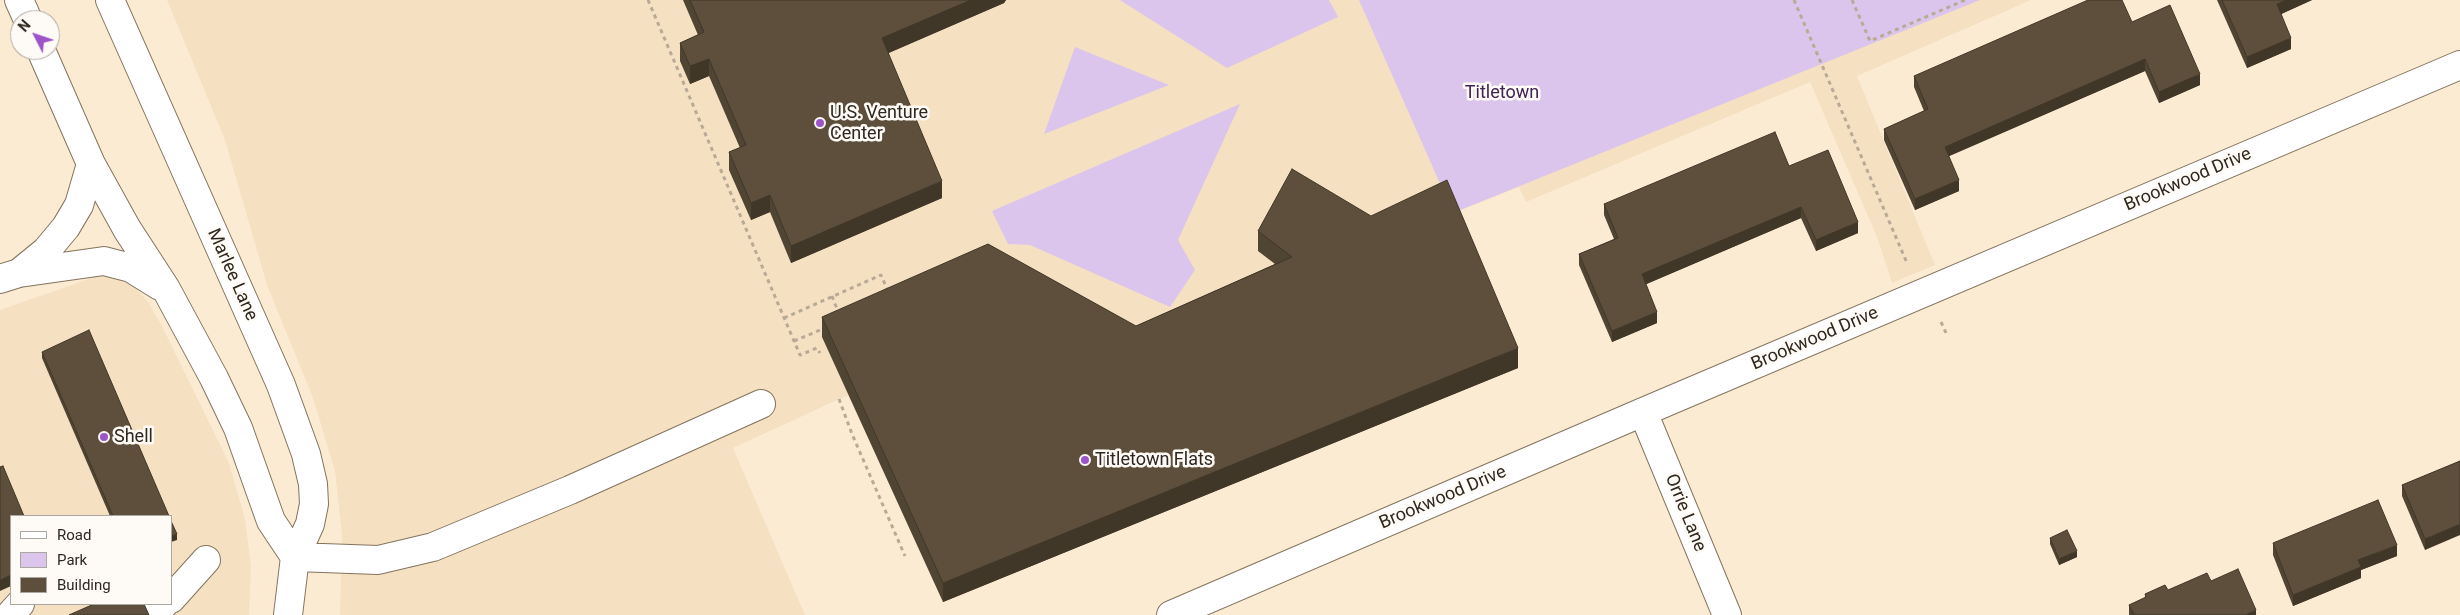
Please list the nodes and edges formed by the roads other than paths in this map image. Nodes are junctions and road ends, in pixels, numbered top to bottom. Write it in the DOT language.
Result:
graph roads {
  1 [pos="110,0"];
  2 [pos="45,60"];
  3 [pos="2460,64"];
  4 [pos="91,164"];
  5 [pos="10,276"];
  6 [pos="166,289"];
  7 [pos="761,404"];
  8 [pos="1643,412"];
  9 [pos="295,557"];
  10 [pos="206,560"];
  11 [pos="172,598"];
  12 [pos="19,605"];
  13 [pos="162,605"];
  14 [pos="10,615"];
  15 [pos="140,615"];
  16 [pos="288,615"];
  17 [pos="1171,615"];
  18 [pos="1727,615"];
  1 -- 9 [label="street, Marlee Lane"];
  2 -- 4 [label="street"];
  3 -- 8 [label="street, Brookwood Drive"];
  4 -- 5 [label="street"];
  4 -- 6 [label="street"];
  5 -- 6 [label="street"];
  6 -- 9 [label="street"];
  7 -- 9 [label="street"];
  8 -- 17 [label="street, Brookwood Drive"];
  8 -- 18 [label="street, Orrie Lane"];
  9 -- 16 [label="street, Marlee Lane"];
  10 -- 11 [label="street"];
  12 -- 14 [label="street"];
  13 -- 15 [label="street"];
}
